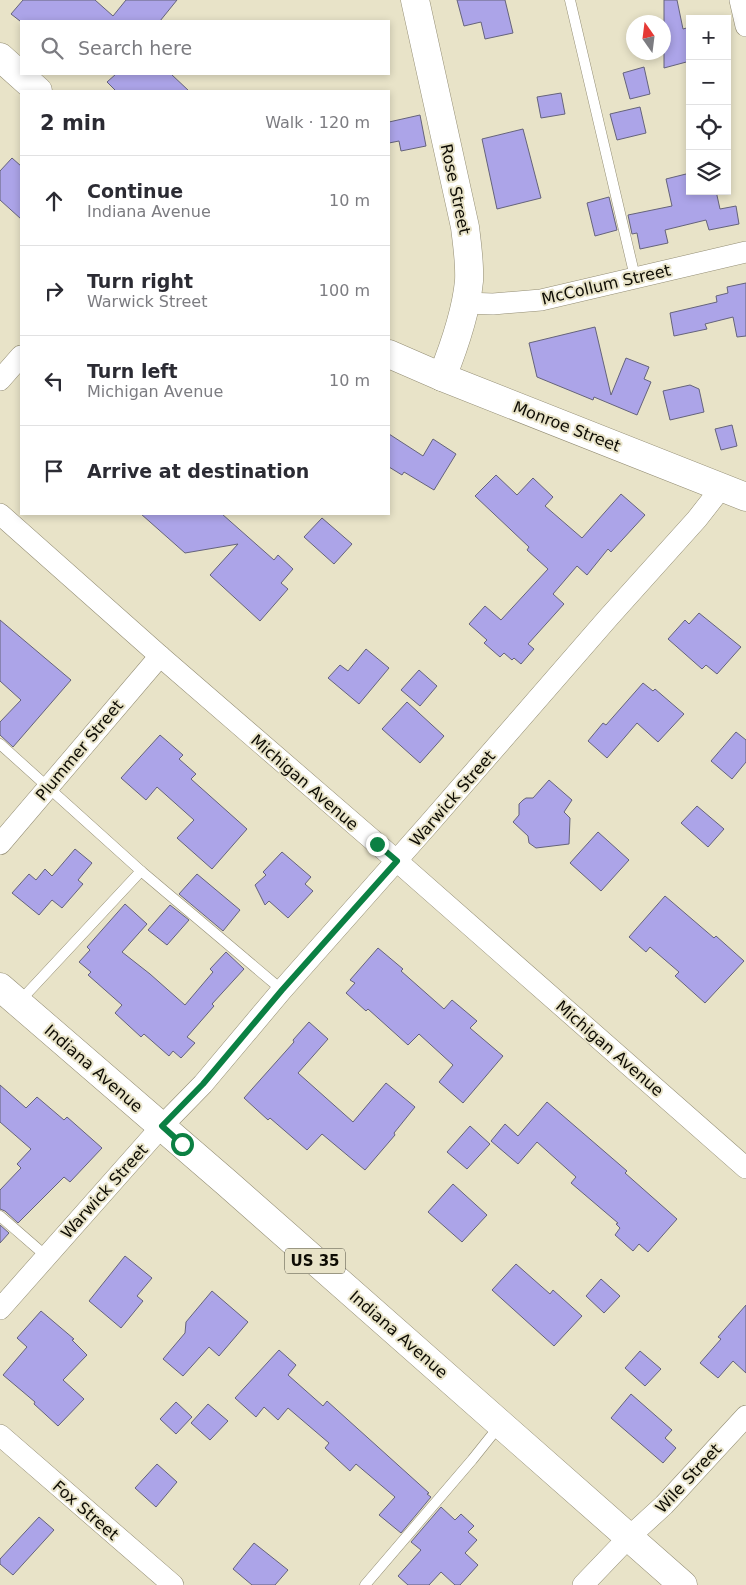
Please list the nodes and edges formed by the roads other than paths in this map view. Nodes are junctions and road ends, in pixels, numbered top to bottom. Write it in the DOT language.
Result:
graph roads {
  1 [pos="415,0"];
  2 [pos="570,0"];
  3 [pos="740,0"];
  4 [pos="746,26"];
  5 [pos="0,57"];
  6 [pos="20,75"];
  7 [pos="20,75"];
  8 [pos="37,90"];
  9 [pos="746,252"];
  10 [pos="635,277"];
  11 [pos="465,303"];
  12 [pos="390,354"];
  13 [pos="20,357"];
  14 [pos="442,378"];
  15 [pos="0,380"];
  16 [pos="734,492"];
  17 [pos="0,514"];
  18 [pos="160,656"];
  19 [pos="0,744"];
  20 [pos="48,786"];
  21 [pos="0,844"];
  22 [pos="397,861"];
  23 [pos="141,871"];
  24 [pos="282,990"];
  25 [pos="9,995"];
  26 [pos="162,1126"];
  27 [pos="746,1168"];
  28 [pos="0,1216"];
  29 [pos="46,1256"];
  30 [pos="0,1308"];
  31 [pos="746,1416"];
  32 [pos="500,1424"];
  33 [pos="0,1435"];
  34 [pos="628,1538"];
  35 [pos="173,1585"];
  36 [pos="364,1585"];
  37 [pos="583,1585"];
  38 [pos="683,1585"];
  1 -- 11 [label="main road, Rose Street"];
  2 -- 10 [label="lane"];
  3 -- 4 [label="street"];
  5 -- 7 [label="main road"];
  6 -- 8 [label="main road"];
  9 -- 10 [label="street, McCollum Street"];
  10 -- 11 [label="street, McCollum Street"];
  11 -- 14 [label="main road, Rose Street"];
  12 -- 14 [label="main road, Monroe Street"];
  13 -- 15 [label="street"];
  14 -- 16 [label="main road, Monroe Street"];
  16 -- 22 [label="street, Warwick Street"];
  17 -- 18 [label="street, Michigan Avenue"];
  18 -- 20 [label="street, Plummer Street"];
  18 -- 22 [label="street, Michigan Avenue"];
  19 -- 20 [label="lane"];
  20 -- 21 [label="street, Plummer Street"];
  20 -- 23 [label="lane"];
  22 -- 24 [label="street, Warwick Street"];
  22 -- 27 [label="street, Michigan Avenue"];
  23 -- 24 [label="lane"];
  23 -- 25 [label="lane"];
  24 -- 26 [label="street, Warwick Street"];
  25 -- 26 [label="main road, Indiana Avenue / US 35"];
  26 -- 29 [label="street, Warwick Street"];
  26 -- 32 [label="main road, Indiana Avenue / US 35"];
  28 -- 29 [label="lane"];
  29 -- 30 [label="street, Warwick Street"];
  31 -- 34 [label="street, Wile Street"];
  32 -- 34 [label="main road, Indiana Avenue / US 35"];
  32 -- 36 [label="lane"];
  33 -- 35 [label="street, Fox Street"];
  34 -- 37 [label="street, Wile Street"];
  34 -- 38 [label="main road, Indiana Avenue / US 35"];
}
